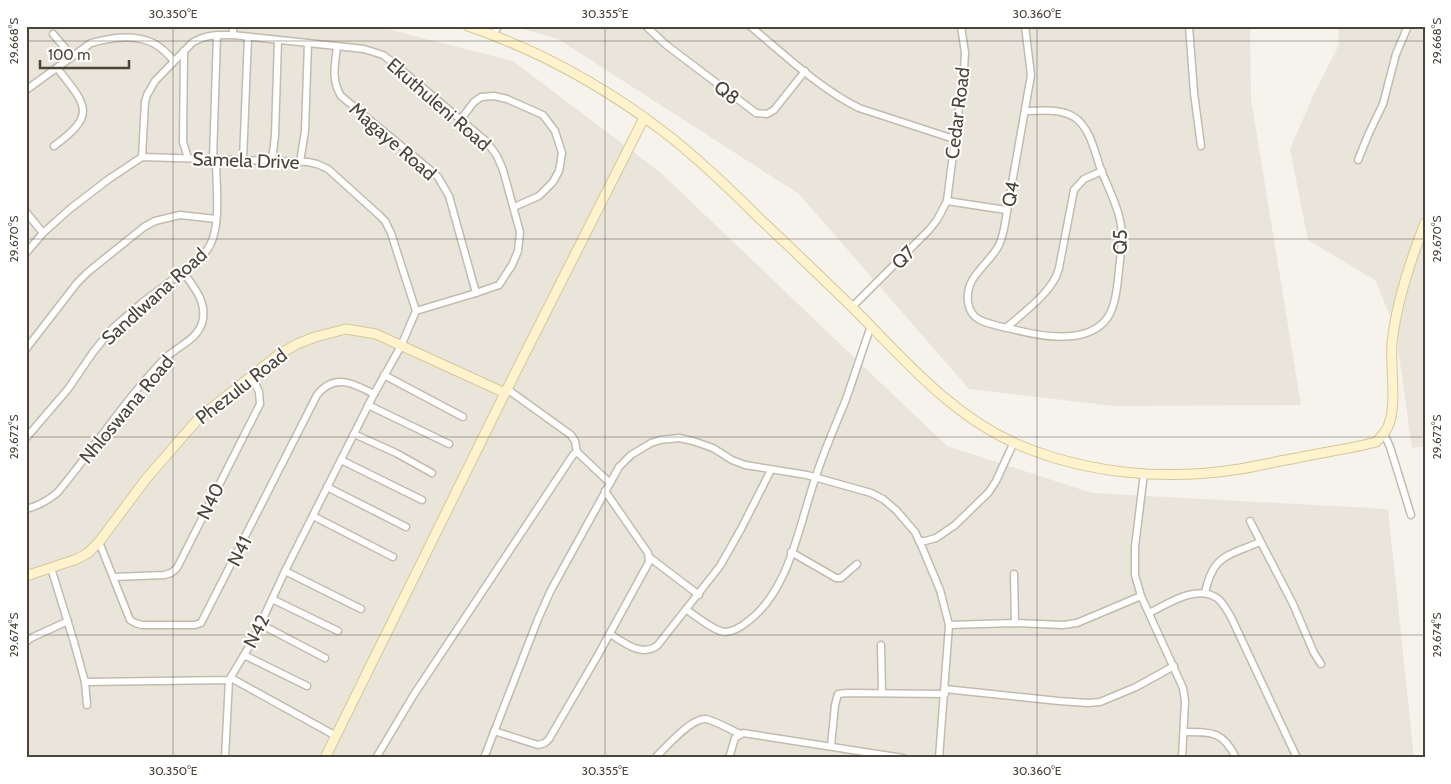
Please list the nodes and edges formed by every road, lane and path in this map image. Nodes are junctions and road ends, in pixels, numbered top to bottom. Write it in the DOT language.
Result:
graph roads {
  1 [pos="233,26"];
  2 [pos="468,26"];
  3 [pos="498,26"];
  4 [pos="646,26"];
  5 [pos="750,26"];
  6 [pos="961,26"];
  7 [pos="1025,26"];
  8 [pos="1189,26"];
  9 [pos="1408,26"];
  10 [pos="53,34"];
  11 [pos="217,35"];
  12 [pos="233,35"];
  13 [pos="493,36"];
  14 [pos="248,37"];
  15 [pos="278,40"];
  16 [pos="308,43"];
  17 [pos="336,47"];
  18 [pos="184,51"];
  19 [pos="72,56"];
  20 [pos="174,60"];
  21 [pos="57,68"];
  22 [pos="805,71"];
  23 [pos="26,90"];
  24 [pos="1026,112"];
  25 [pos="644,118"];
  26 [pos="461,119"];
  27 [pos="954,139"];
  28 [pos="54,146"];
  29 [pos="1201,146"];
  30 [pos="142,157"];
  31 [pos="188,158"];
  32 [pos="215,159"];
  33 [pos="243,160"];
  34 [pos="1358,160"];
  35 [pos="270,161"];
  36 [pos="300,162"];
  37 [pos="1102,171"];
  38 [pos="947,201"];
  39 [pos="514,207"];
  40 [pos="1006,210"];
  41 [pos="26,212"];
  42 [pos="216,219"];
  43 [pos="1425,223"];
  44 [pos="43,233"];
  45 [pos="26,253"];
  46 [pos="183,272"];
  47 [pos="476,293"];
  48 [pos="852,307"];
  49 [pos="416,311"];
  50 [pos="871,326"];
  51 [pos="1006,328"];
  52 [pos="401,346"];
  53 [pos="26,349"];
  54 [pos="384,375"];
  55 [pos="252,376"];
  56 [pos="506,391"];
  57 [pos="374,394"];
  58 [pos="368,405"];
  59 [pos="463,417"];
  60 [pos="354,434"];
  61 [pos="1384,434"];
  62 [pos="26,438"];
  63 [pos="1014,442"];
  64 [pos="449,444"];
  65 [pos="577,452"];
  66 [pos="341,460"];
  67 [pos="771,470"];
  68 [pos="432,473"];
  69 [pos="1144,473"];
  70 [pos="815,477"];
  71 [pos="610,483"];
  72 [pos="327,488"];
  73 [pos="606,491"];
  74 [pos="422,500"];
  75 [pos="26,509"];
  76 [pos="1411,515"];
  77 [pos="313,516"];
  78 [pos="1250,521"];
  79 [pos="406,528"];
  80 [pos="919,541"];
  81 [pos="100,542"];
  82 [pos="1260,542"];
  83 [pos="791,552"];
  84 [pos="393,556"];
  85 [pos="649,558"];
  86 [pos="858,564"];
  87 [pos="51,568"];
  88 [pos="285,570"];
  89 [pos="1014,574"];
  90 [pos="26,576"];
  91 [pos="114,577"];
  92 [pos="1205,593"];
  93 [pos="699,594"];
  94 [pos="1141,596"];
  95 [pos="272,599"];
  96 [pos="362,609"];
  97 [pos="687,610"];
  98 [pos="1149,613"];
  99 [pos="68,621"];
  100 [pos="1015,623"];
  101 [pos="260,624"];
  102 [pos="949,625"];
  103 [pos="338,631"];
  104 [pos="610,634"];
  105 [pos="26,642"];
  106 [pos="881,644"];
  107 [pos="244,655"];
  108 [pos="325,658"];
  109 [pos="1321,664"];
  110 [pos="1174,666"];
  111 [pos="230,679"];
  112 [pos="85,682"];
  113 [pos="307,686"];
  114 [pos="945,692"];
  115 [pos="882,693"];
  116 [pos="87,704"];
  117 [pos="494,731"];
  118 [pos="1184,732"];
  119 [pos="740,734"];
  120 [pos="336,736"];
  121 [pos="830,746"];
  122 [pos="656,757"];
  123 [pos="225,758"];
  124 [pos="325,758"];
  125 [pos="376,758"];
  126 [pos="484,758"];
  127 [pos="729,758"];
  128 [pos="903,758"];
  129 [pos="939,758"];
  130 [pos="1182,758"];
  131 [pos="1236,758"];
  132 [pos="1297,758"];
  1 -- 12 [label="street"];
  2 -- 13 [label="street"];
  3 -- 13 [label="street"];
  4 -- 22 [label="street, Q8"];
  5 -- 22 [label="street"];
  6 -- 27 [label="street, Cedar Road"];
  7 -- 24 [label="street, Q4"];
  8 -- 29 [label="street"];
  9 -- 34 [label="street"];
  10 -- 19 [label="street"];
  11 -- 12 [label="street, Ekuthuleni Road"];
  11 -- 18 [label="street, Ekuthuleni Road"];
  11 -- 32 [label="street, Sandlwana Road"];
  12 -- 14 [label="street, Ekuthuleni Road"];
  13 -- 25 [label="street"];
  14 -- 15 [label="street, Ekuthuleni Road"];
  14 -- 33 [label="street"];
  15 -- 16 [label="street, Ekuthuleni Road"];
  15 -- 35 [label="street"];
  16 -- 17 [label="street, Ekuthuleni Road"];
  16 -- 36 [label="street"];
  17 -- 26 [label="street, Ekuthuleni Road"];
  17 -- 47 [label="street, Magaye Road"];
  18 -- 20 [label="street, Ekuthuleni Road"];
  18 -- 31 [label="street"];
  19 -- 20 [label="street"];
  19 -- 21 [label="street"];
  20 -- 30 [label="street, Ekuthuleni Road"];
  21 -- 23 [label="street"];
  21 -- 28 [label="street"];
  22 -- 27 [label="street"];
  24 -- 37 [label="street, Q5"];
  24 -- 40 [label="street, Q4"];
  25 -- 48 [label="street"];
  25 -- 56 [label="street"];
  26 -- 39 [label="street, Ekuthuleni Road"];
  26 -- 39 [label="street"];
  27 -- 38 [label="street, Cedar Road"];
  30 -- 31 [label="street, Samela Drive"];
  30 -- 44 [label="street"];
  31 -- 32 [label="street, Samela Drive"];
  32 -- 33 [label="street, Samela Drive"];
  32 -- 42 [label="street, Sandlwana Road"];
  33 -- 35 [label="street, Samela Drive"];
  35 -- 36 [label="street, Samela Drive"];
  36 -- 49 [label="street, Samela Drive"];
  37 -- 51 [label="street"];
  37 -- 51 [label="street, Q5"];
  38 -- 40 [label="street"];
  38 -- 48 [label="street, Q7"];
  39 -- 47 [label="street, Ekuthuleni Road"];
  40 -- 51 [label="street, Q4"];
  41 -- 44 [label="street"];
  42 -- 46 [label="street, Sandlwana Road"];
  42 -- 53 [label="street"];
  43 -- 61 [label="street"];
  44 -- 45 [label="street"];
  46 -- 62 [label="street, Sandlwana Road"];
  46 -- 75 [label="street, Nhloswana Road"];
  47 -- 49 [label="street, Ekuthuleni Road"];
  48 -- 50 [label="street"];
  49 -- 52 [label="street"];
  50 -- 63 [label="street"];
  50 -- 70 [label="street"];
  52 -- 54 [label="street, N42"];
  52 -- 55 [label="street, Phezulu Road"];
  52 -- 56 [label="street, Phezulu Road"];
  54 -- 57 [label="street, N42"];
  54 -- 59 [label="street"];
  55 -- 81 [label="street, Phezulu Road"];
  55 -- 91 [label="street, N40"];
  56 -- 65 [label="street"];
  56 -- 120 [label="street"];
  57 -- 58 [label="street, N42"];
  57 -- 91 [label="street, N41"];
  58 -- 60 [label="street, N42"];
  58 -- 64 [label="street"];
  60 -- 66 [label="street, N42"];
  60 -- 68 [label="street"];
  61 -- 69 [label="street"];
  61 -- 76 [label="street"];
  63 -- 69 [label="street"];
  63 -- 80 [label="street"];
  65 -- 71 [label="street"];
  65 -- 125 [label="street"];
  66 -- 72 [label="street, N42"];
  66 -- 74 [label="street"];
  67 -- 70 [label="street"];
  67 -- 71 [label="street"];
  67 -- 93 [label="street"];
  69 -- 94 [label="street"];
  70 -- 80 [label="street"];
  70 -- 83 [label="street"];
  71 -- 73 [label="street"];
  72 -- 77 [label="street, N42"];
  72 -- 79 [label="street"];
  73 -- 85 [label="street"];
  73 -- 117 [label="street"];
  77 -- 84 [label="street"];
  77 -- 88 [label="street, N42"];
  78 -- 82 [label="street"];
  80 -- 102 [label="street"];
  81 -- 87 [label="street, Phezulu Road"];
  81 -- 91 [label="street, N41"];
  82 -- 92 [label="street"];
  82 -- 109 [label="street"];
  83 -- 86 [label="street"];
  83 -- 97 [label="street"];
  85 -- 93 [label="street"];
  85 -- 104 [label="street"];
  87 -- 90 [label="street, Phezulu Road"];
  87 -- 99 [label="street"];
  88 -- 95 [label="street, N42"];
  88 -- 96 [label="street"];
  89 -- 100 [label="street"];
  92 -- 98 [label="street"];
  92 -- 132 [label="street"];
  93 -- 97 [label="street"];
  94 -- 98 [label="street"];
  94 -- 100 [label="street"];
  95 -- 101 [label="street, N42"];
  95 -- 103 [label="street"];
  97 -- 104 [label="street"];
  98 -- 110 [label="street"];
  99 -- 105 [label="street"];
  99 -- 112 [label="street"];
  100 -- 102 [label="street"];
  101 -- 107 [label="street, N42"];
  101 -- 108 [label="street"];
  102 -- 114 [label="street"];
  104 -- 117 [label="street"];
  106 -- 115 [label="street"];
  107 -- 111 [label="street, N42"];
  107 -- 113 [label="street"];
  110 -- 114 [label="street"];
  110 -- 118 [label="street"];
  111 -- 112 [label="street"];
  111 -- 120 [label="street"];
  111 -- 123 [label="street"];
  112 -- 116 [label="street"];
  114 -- 115 [label="street"];
  114 -- 129 [label="street"];
  115 -- 121 [label="street"];
  117 -- 126 [label="street"];
  118 -- 130 [label="street"];
  118 -- 131 [label="street"];
  119 -- 121 [label="street"];
  119 -- 122 [label="street"];
  119 -- 127 [label="street"];
  120 -- 124 [label="street"];
  121 -- 128 [label="street"];
}
